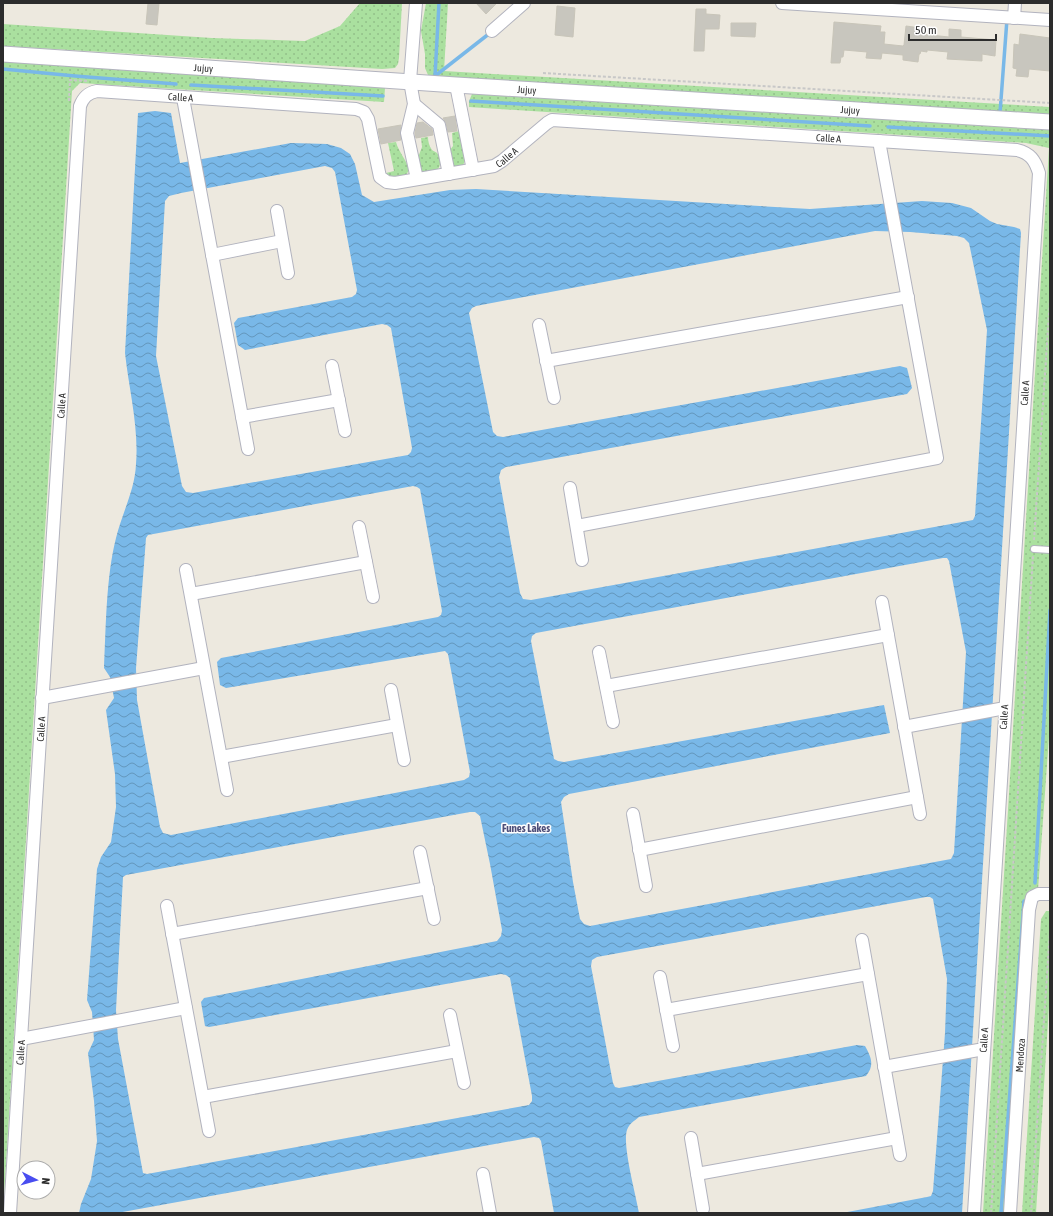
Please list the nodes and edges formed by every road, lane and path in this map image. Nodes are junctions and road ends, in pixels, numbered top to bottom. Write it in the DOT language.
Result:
graph roads {
  1 [pos="416,3"];
  2 [pos="524,3"];
  3 [pos="782,3"];
  4 [pos="1015,3"];
  5 [pos="1014,18"];
  6 [pos="1050,20"];
  7 [pos="492,31"];
  8 [pos="3,54"];
  9 [pos="543,73"];
  10 [pos="410,80"];
  11 [pos="456,84"];
  12 [pos="183,98"];
  13 [pos="1050,103"];
  14 [pos="414,104"];
  15 [pos="1050,122"];
  16 [pos="879,141"];
  17 [pos="473,170"];
  18 [pos="449,174"];
  19 [pos="417,179"];
  20 [pos="277,211"];
  21 [pos="282,241"];
  22 [pos="212,255"];
  23 [pos="288,273"];
  24 [pos="908,297"];
  25 [pos="1050,298"];
  26 [pos="540,325"];
  27 [pos="546,361"];
  28 [pos="332,366"];
  29 [pos="554,398"];
  30 [pos="339,400"];
  31 [pos="242,417"];
  32 [pos="345,431"];
  33 [pos="248,449"];
  34 [pos="570,488"];
  35 [pos="577,526"];
  36 [pos="359,527"];
  37 [pos="1034,549"];
  38 [pos="1050,550"];
  39 [pos="582,560"];
  40 [pos="366,562"];
  41 [pos="186,570"];
  42 [pos="190,594"];
  43 [pos="373,597"];
  44 [pos="882,602"];
  45 [pos="888,635"];
  46 [pos="599,652"];
  47 [pos="204,668"];
  48 [pos="606,686"];
  49 [pos="391,690"];
  50 [pos="42,698"];
  51 [pos="1005,708"];
  52 [pos="613,722"];
  53 [pos="398,725"];
  54 [pos="904,727"];
  55 [pos="221,757"];
  56 [pos="404,760"];
  57 [pos="227,790"];
  58 [pos="917,797"];
  59 [pos="633,814"];
  60 [pos="920,814"];
  61 [pos="639,850"];
  62 [pos="420,852"];
  63 [pos="646,886"];
  64 [pos="428,888"];
  65 [pos="1050,894"];
  66 [pos="167,906"];
  67 [pos="434,919"];
  68 [pos="1050,930"];
  69 [pos="172,934"];
  70 [pos="862,940"];
  71 [pos="868,974"];
  72 [pos="660,977"];
  73 [pos="186,1008"];
  74 [pos="666,1010"];
  75 [pos="450,1015"];
  76 [pos="21,1039"];
  77 [pos="673,1046"];
  78 [pos="984,1049"];
  79 [pos="457,1051"];
  80 [pos="884,1067"];
  81 [pos="464,1083"];
  82 [pos="203,1097"];
  83 [pos="209,1131"];
  84 [pos="690,1138"];
  85 [pos="897,1138"];
  86 [pos="900,1155"];
  87 [pos="483,1174"];
  88 [pos="697,1174"];
  89 [pos="703,1209"];
  90 [pos="10,1213"];
  91 [pos="488,1213"];
  92 [pos="974,1213"];
  93 [pos="991,1213"];
  94 [pos="1010,1213"];
  95 [pos="1031,1213"];
  1 -- 10 [label="street"];
  2 -- 7 [label="street"];
  3 -- 5 [label="street"];
  4 -- 5 [label="street"];
  5 -- 6 [label="street"];
  8 -- 10 [label="street, Jujuy"];
  9 -- 13 [label="path"];
  10 -- 11 [label="street, Jujuy"];
  10 -- 14 [label="street"];
  11 -- 15 [label="street, Jujuy"];
  11 -- 17 [label="street"];
  12 -- 19 [label="street, Calle A"];
  12 -- 22 [label="street"];
  12 -- 50 [label="street, Calle A"];
  14 -- 18 [label="street"];
  14 -- 19 [label="street"];
  16 -- 17 [label="street, Calle A"];
  16 -- 24 [label="street"];
  16 -- 51 [label="street, Calle A"];
  17 -- 18 [label="street, Calle A"];
  18 -- 19 [label="street, Calle A"];
  20 -- 21 [label="street"];
  21 -- 22 [label="street"];
  21 -- 23 [label="street"];
  22 -- 31 [label="street"];
  24 -- 27 [label="street"];
  24 -- 35 [label="street"];
  25 -- 37 [label="path"];
  26 -- 27 [label="street"];
  27 -- 29 [label="street"];
  28 -- 30 [label="street"];
  30 -- 31 [label="street"];
  30 -- 32 [label="street"];
  31 -- 33 [label="street"];
  34 -- 35 [label="street"];
  35 -- 39 [label="street"];
  36 -- 40 [label="street"];
  37 -- 38 [label="lane"];
  37 -- 93 [label="path"];
  40 -- 42 [label="street"];
  40 -- 43 [label="street"];
  41 -- 42 [label="street"];
  42 -- 47 [label="street"];
  44 -- 45 [label="street"];
  45 -- 48 [label="street"];
  45 -- 54 [label="street"];
  46 -- 48 [label="street"];
  47 -- 50 [label="street"];
  47 -- 55 [label="street"];
  48 -- 52 [label="street"];
  49 -- 53 [label="street"];
  50 -- 76 [label="street, Calle A"];
  51 -- 54 [label="street"];
  51 -- 78 [label="street, Calle A"];
  53 -- 55 [label="street"];
  53 -- 56 [label="street"];
  54 -- 58 [label="street"];
  55 -- 57 [label="street"];
  58 -- 60 [label="street"];
  58 -- 61 [label="street"];
  59 -- 61 [label="street"];
  61 -- 63 [label="street"];
  62 -- 64 [label="street"];
  64 -- 67 [label="street"];
  64 -- 69 [label="street"];
  65 -- 94 [label="street, Mendoza"];
  66 -- 69 [label="street"];
  68 -- 95 [label="path"];
  69 -- 73 [label="street"];
  70 -- 71 [label="street"];
  71 -- 74 [label="street"];
  71 -- 80 [label="street"];
  72 -- 74 [label="street"];
  73 -- 76 [label="street"];
  73 -- 82 [label="street"];
  74 -- 77 [label="street"];
  75 -- 79 [label="street"];
  76 -- 90 [label="street, Calle A"];
  78 -- 80 [label="street"];
  78 -- 92 [label="street, Calle A"];
  79 -- 81 [label="street"];
  79 -- 82 [label="street"];
  80 -- 85 [label="street"];
  82 -- 83 [label="street"];
  84 -- 88 [label="street"];
  85 -- 86 [label="street"];
  85 -- 88 [label="street"];
  87 -- 91 [label="street"];
  88 -- 89 [label="street"];
}
